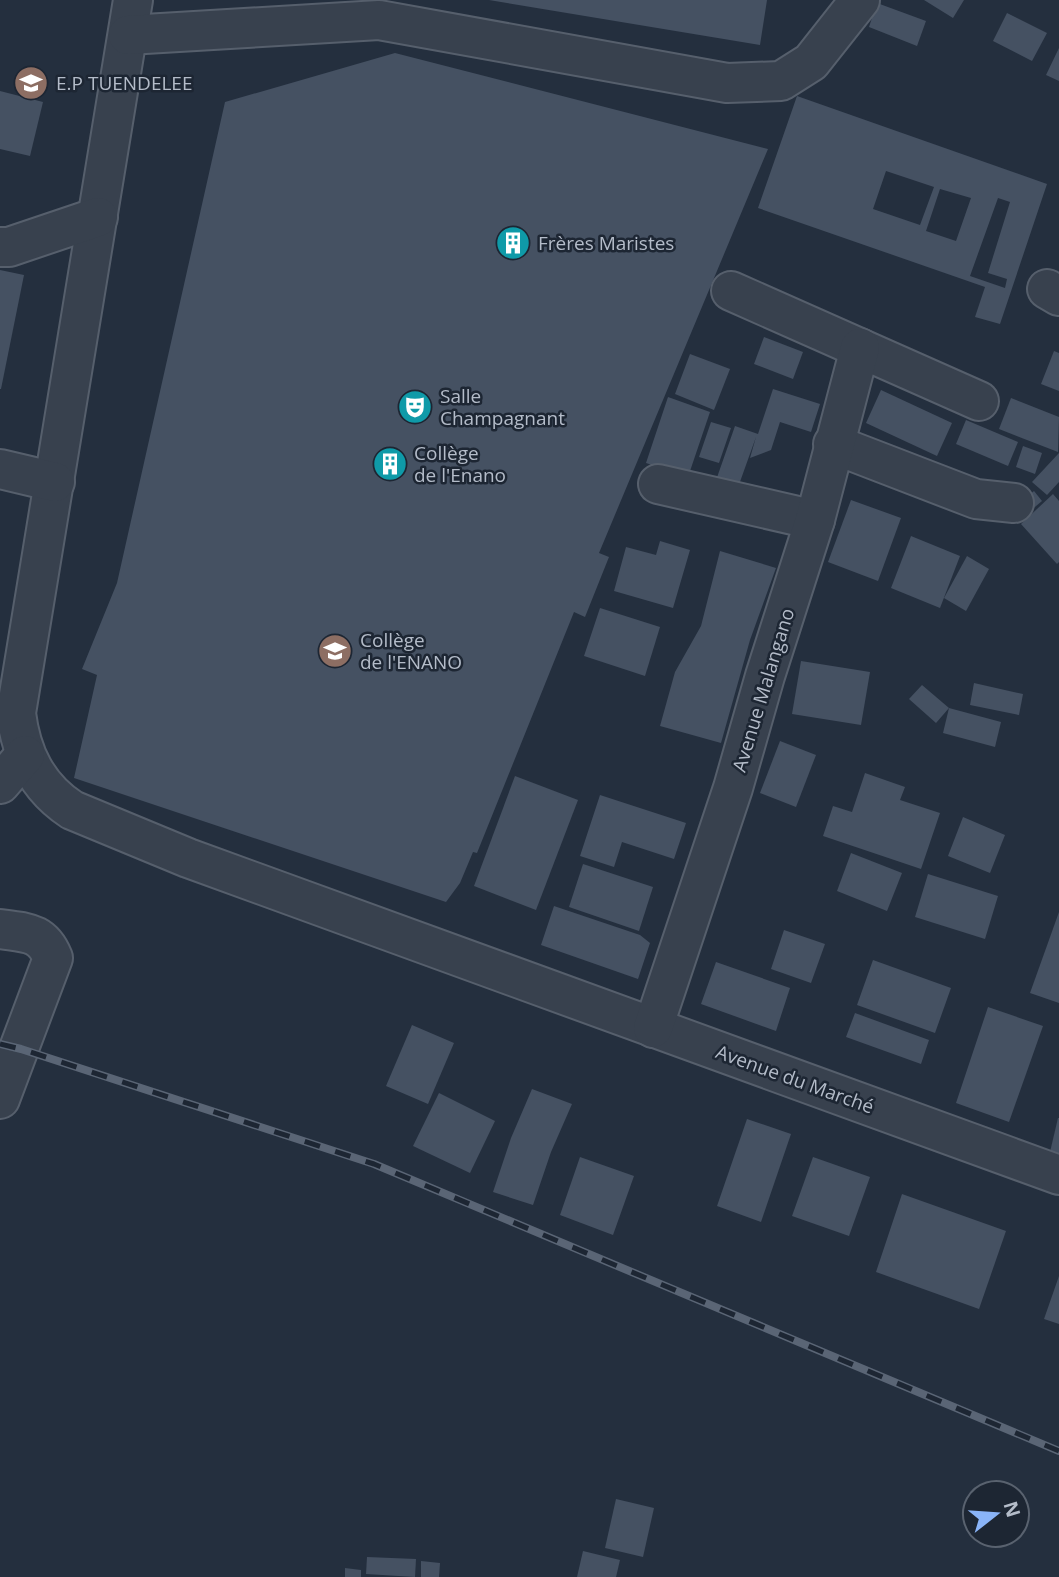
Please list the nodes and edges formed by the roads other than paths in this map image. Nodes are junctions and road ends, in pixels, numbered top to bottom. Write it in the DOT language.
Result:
graph roads {
  1 [pos="860,0"];
  2 [pos="131,17"];
  3 [pos="98,218"];
  4 [pos="0,247"];
  5 [pos="731,291"];
  6 [pos="860,348"];
  7 [pos="979,401"];
  8 [pos="833,444"];
  9 [pos="0,469"];
  10 [pos="55,482"];
  11 [pos="658,484"];
  12 [pos="1014,503"];
  13 [pos="815,520"];
  14 [pos="25,755"];
  15 [pos="0,784"];
  16 [pos="0,929"];
  17 [pos="653,1028"];
  18 [pos="0,1099"];
  19 [pos="1059,1175"];
  1 -- 2 [label="street"];
  2 -- 3 [label="street, Avenue du Marché"];
  3 -- 4 [label="street"];
  3 -- 10 [label="street, Avenue du Marché"];
  5 -- 6 [label="street"];
  6 -- 7 [label="street"];
  6 -- 8 [label="street, Avenue Malangano"];
  8 -- 12 [label="street"];
  8 -- 13 [label="street, Avenue Malangano"];
  9 -- 10 [label="street"];
  10 -- 14 [label="street, Avenue du Marché"];
  11 -- 13 [label="street"];
  13 -- 17 [label="street, Avenue Malangano"];
  14 -- 15 [label="street"];
  14 -- 17 [label="street, Avenue du Marché"];
  16 -- 18 [label="street"];
  17 -- 19 [label="street, Avenue du Marché"];
}
